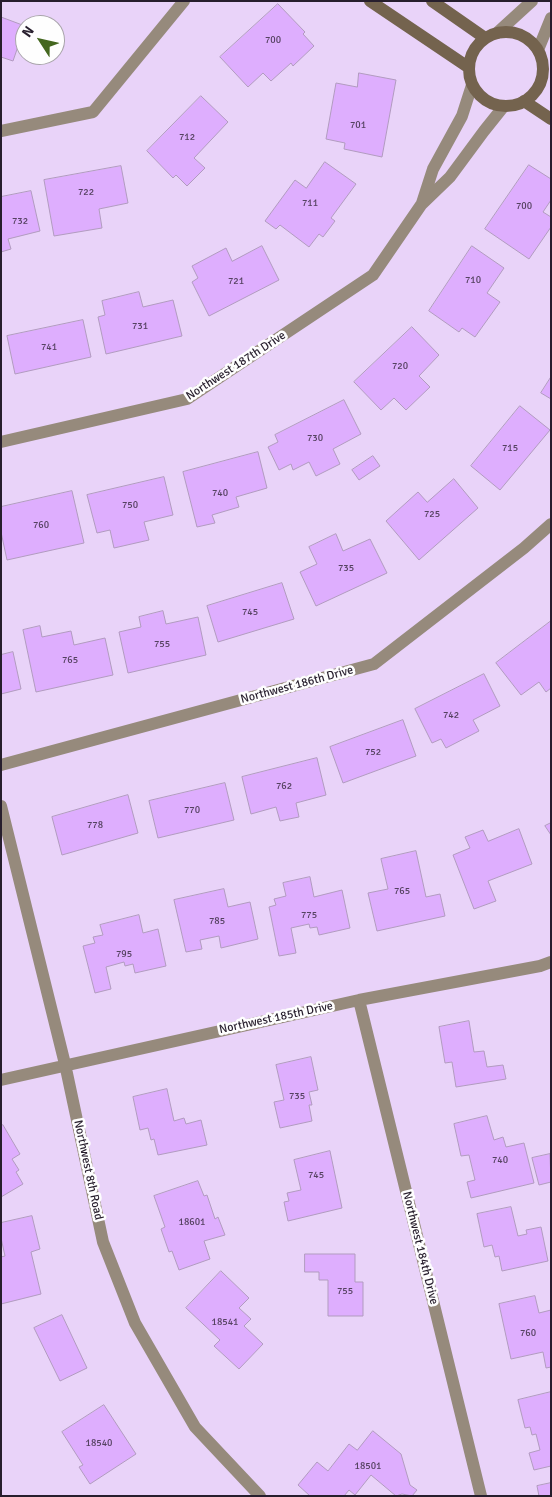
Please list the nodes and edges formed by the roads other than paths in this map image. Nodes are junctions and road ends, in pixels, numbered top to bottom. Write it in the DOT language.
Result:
graph roads {
  1 [pos="184,1"];
  2 [pos="370,1"];
  3 [pos="432,1"];
  4 [pos="532,1"];
  5 [pos="551,18"];
  6 [pos="497,33"];
  7 [pos="485,38"];
  8 [pos="538,50"];
  9 [pos="468,67"];
  10 [pos="547,70"];
  11 [pos="472,85"];
  12 [pos="524,102"];
  13 [pos="504,106"];
  14 [pos="551,119"];
  15 [pos="1,131"];
  16 [pos="421,205"];
  17 [pos="1,442"];
  18 [pos="551,524"];
  19 [pos="1,765"];
  20 [pos="1,806"];
  21 [pos="551,962"];
  22 [pos="359,1000"];
  23 [pos="65,1064"];
  24 [pos="1,1080"];
  25 [pos="260,1496"];
  26 [pos="482,1496"];
  1 -- 15 [label="street"];
  2 -- 9 [label="street"];
  3 -- 7 [label="street"];
  4 -- 6 [label="street"];
  5 -- 8 [label="street"];
  6 -- 7 [label="street"];
  6 -- 8 [label="street"];
  7 -- 9 [label="street"];
  8 -- 10 [label="street"];
  9 -- 11 [label="street"];
  10 -- 12 [label="street"];
  11 -- 13 [label="street"];
  11 -- 16 [label="street, Northwest 187th Drive"];
  12 -- 13 [label="street"];
  12 -- 14 [label="street"];
  13 -- 16 [label="street, Northwest 187th Drive"];
  16 -- 17 [label="street, Northwest 187th Drive"];
  18 -- 19 [label="street, Northwest 186th Drive"];
  20 -- 23 [label="street, Northwest 8th Road"];
  21 -- 22 [label="street, Northwest 185th Drive"];
  22 -- 23 [label="street, Northwest 185th Drive"];
  22 -- 26 [label="street, Northwest 184th Drive"];
  23 -- 24 [label="street, Northwest 185th Drive"];
  23 -- 25 [label="street, Northwest 8th Road"];
}
